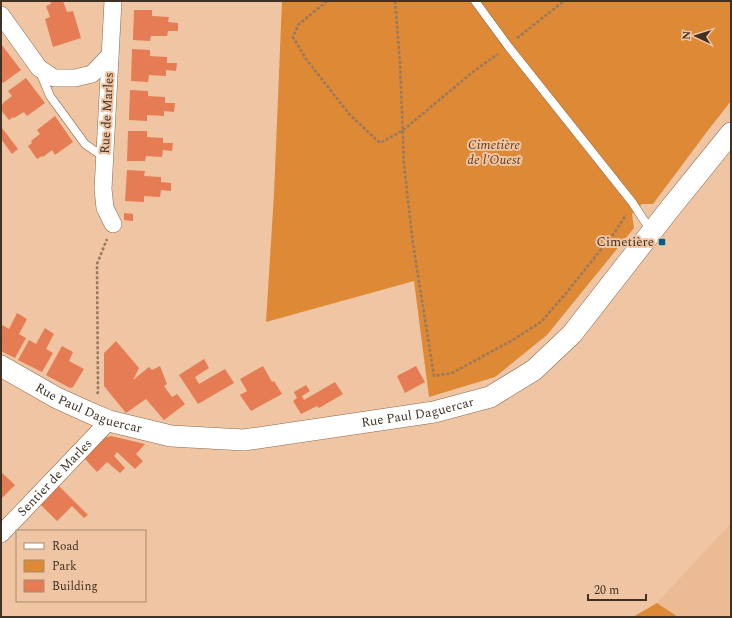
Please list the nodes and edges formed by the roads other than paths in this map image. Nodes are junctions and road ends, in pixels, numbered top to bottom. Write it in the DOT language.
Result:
graph roads {
  1 [pos="113,1"];
  2 [pos="475,1"];
  3 [pos="1,15"];
  4 [pos="110,56"];
  5 [pos="39,68"];
  6 [pos="731,133"];
  7 [pos="104,158"];
  8 [pos="113,224"];
  9 [pos="652,232"];
  10 [pos="1,366"];
  11 [pos="109,421"];
  12 [pos="1,534"];
  1 -- 4 [label="street, Rue de Marles"];
  2 -- 9 [label="lane"];
  3 -- 5 [label="street"];
  4 -- 5 [label="street"];
  4 -- 7 [label="street, Rue de Marles"];
  5 -- 7 [label="lane"];
  6 -- 9 [label="street, Rue Paul Daguercar"];
  7 -- 8 [label="street, Rue de Marles"];
  9 -- 11 [label="street, Rue Paul Daguercar"];
  10 -- 11 [label="street, Rue Paul Daguercar"];
  11 -- 12 [label="street, Sentier de Marles"];
}
